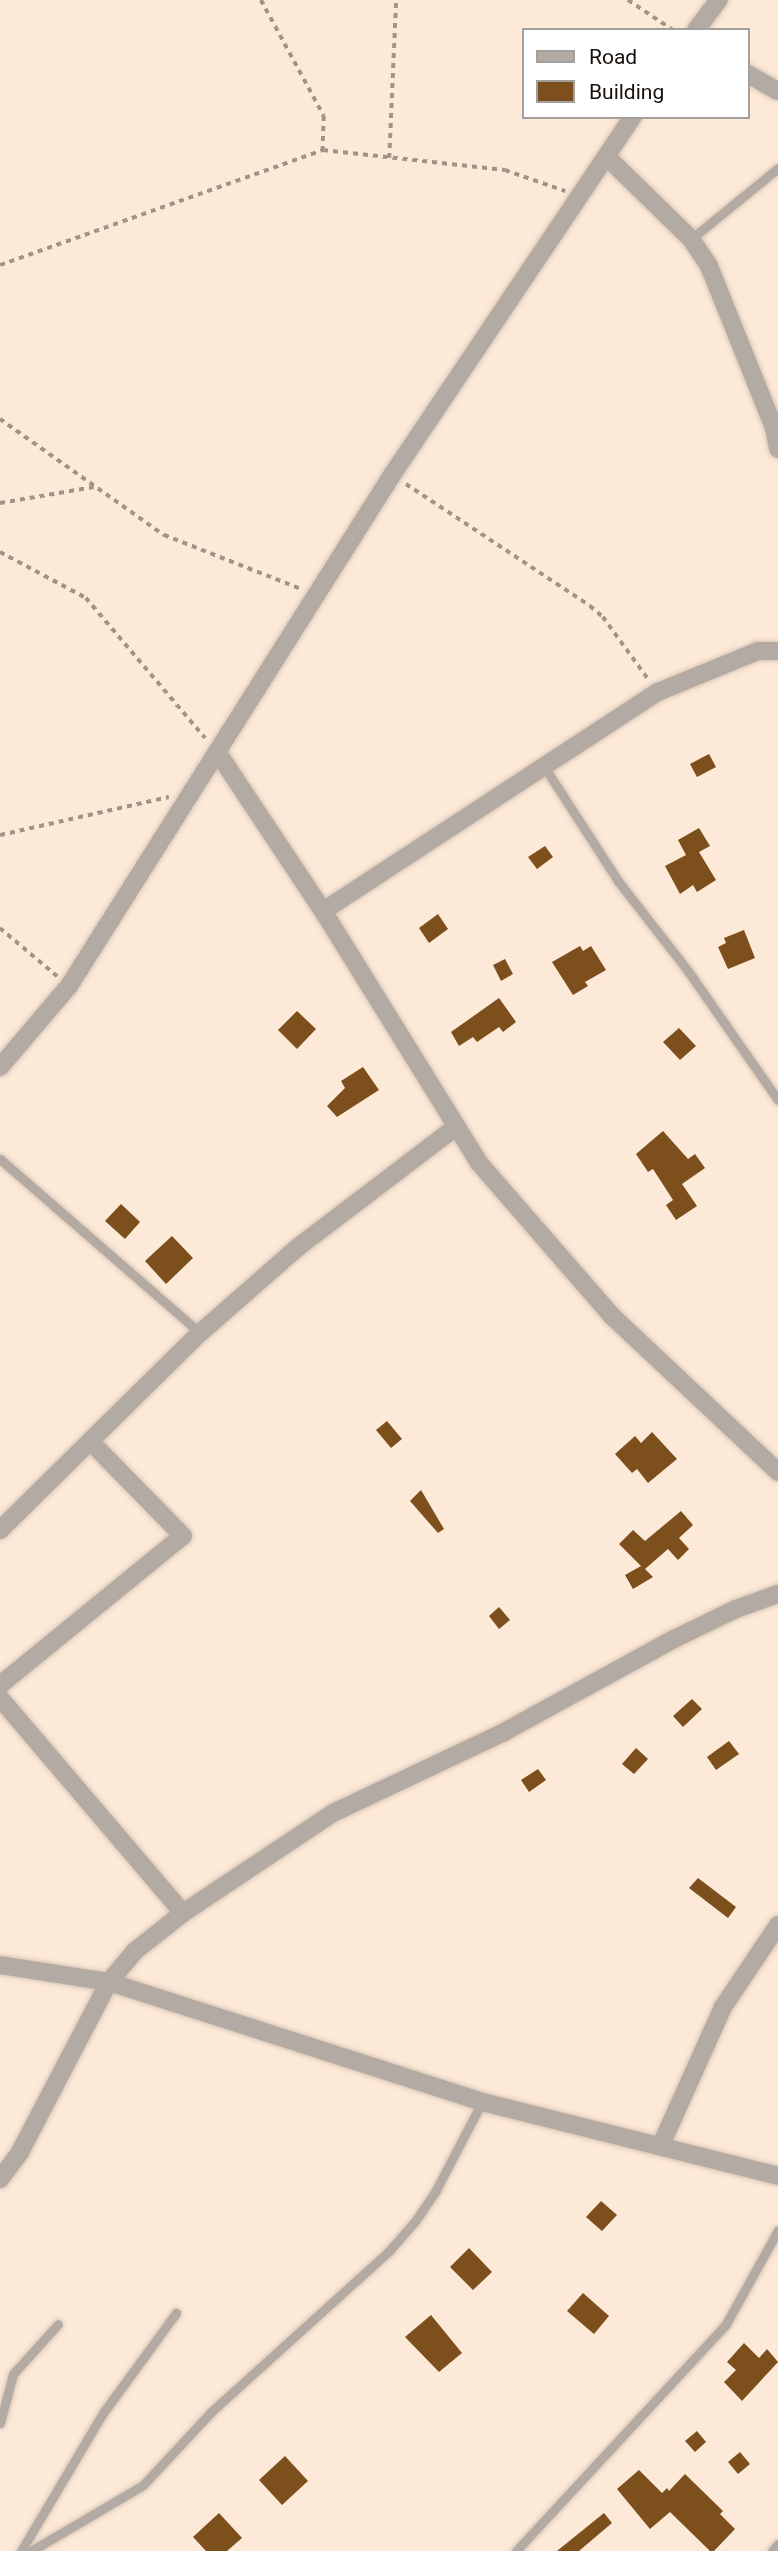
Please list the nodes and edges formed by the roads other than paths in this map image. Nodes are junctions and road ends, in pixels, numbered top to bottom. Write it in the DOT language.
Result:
graph roads {
  1 [pos="719,0"];
  2 [pos="698,28"];
  3 [pos="750,75"];
  4 [pos="778,91"];
  5 [pos="632,119"];
  6 [pos="607,157"];
  7 [pos="778,168"];
  8 [pos="691,239"];
  9 [pos="778,449"];
  10 [pos="778,651"];
  11 [pos="218,753"];
  12 [pos="545,768"];
  13 [pos="323,911"];
  14 [pos="0,1067"];
  15 [pos="778,1100"];
  16 [pos="456,1127"];
  17 [pos="0,1159"];
  18 [pos="200,1333"];
  19 [pos="90,1441"];
  20 [pos="778,1472"];
  21 [pos="0,1530"];
  22 [pos="778,1594"];
  23 [pos="0,1685"];
  24 [pos="0,1698"];
  25 [pos="183,1913"];
  26 [pos="778,1925"];
  27 [pos="0,1965"];
  28 [pos="108,1982"];
  29 [pos="482,2102"];
  30 [pos="661,2145"];
  31 [pos="778,2176"];
  32 [pos="0,2179"];
  33 [pos="778,2230"];
  34 [pos="176,2313"];
  35 [pos="58,2324"];
  36 [pos="0,2423"];
  37 [pos="778,2544"];
  38 [pos="21,2551"];
  39 [pos="31,2551"];
  40 [pos="516,2551"];
  41 [pos="772,2551"];
  1 -- 2 [label="street"];
  3 -- 4 [label="street"];
  5 -- 6 [label="street"];
  6 -- 8 [label="street"];
  6 -- 11 [label="street"];
  7 -- 8 [label="lane"];
  8 -- 9 [label="street"];
  10 -- 12 [label="street"];
  11 -- 13 [label="street"];
  11 -- 14 [label="street"];
  12 -- 13 [label="street"];
  12 -- 15 [label="lane"];
  13 -- 16 [label="street"];
  16 -- 18 [label="street"];
  16 -- 20 [label="street"];
  17 -- 18 [label="lane"];
  18 -- 19 [label="street"];
  19 -- 21 [label="street"];
  19 -- 23 [label="street"];
  22 -- 25 [label="street"];
  24 -- 25 [label="street"];
  25 -- 28 [label="street"];
  26 -- 30 [label="street"];
  27 -- 28 [label="street"];
  28 -- 29 [label="street"];
  28 -- 32 [label="street"];
  29 -- 30 [label="street"];
  29 -- 39 [label="lane"];
  30 -- 31 [label="street"];
  33 -- 40 [label="lane"];
  34 -- 38 [label="lane"];
  35 -- 36 [label="lane"];
  37 -- 41 [label="lane"];
}
